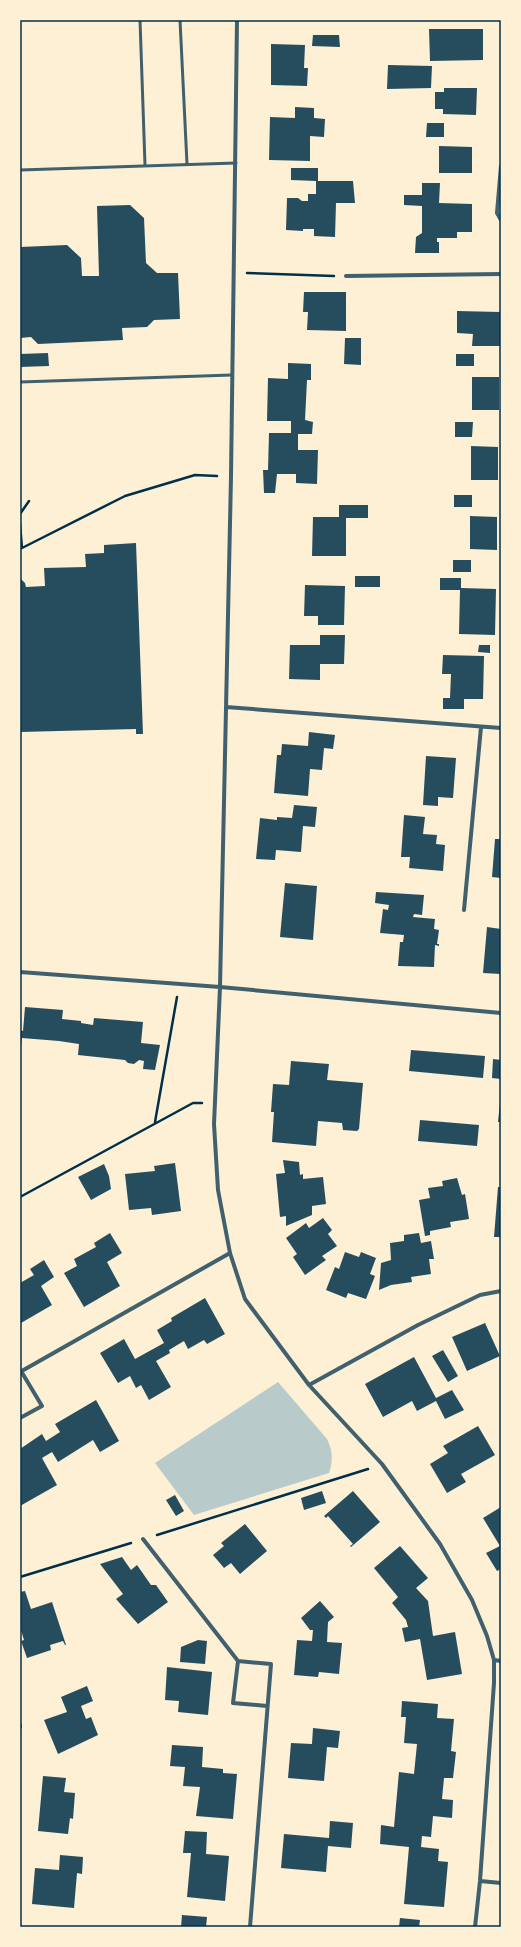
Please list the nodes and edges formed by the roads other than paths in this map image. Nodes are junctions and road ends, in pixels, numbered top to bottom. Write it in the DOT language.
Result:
graph roads {
  1 [pos="140,20"];
  2 [pos="180,20"];
  3 [pos="237,20"];
  4 [pos="236,163"];
  5 [pos="187,164"];
  6 [pos="145,165"];
  7 [pos="501,166"];
  8 [pos="20,170"];
  9 [pos="501,220"];
  10 [pos="501,274"];
  11 [pos="346,276"];
  12 [pos="232,375"];
  13 [pos="20,382"];
  14 [pos="226,707"];
  15 [pos="481,727"];
  16 [pos="501,728"];
  17 [pos="464,910"];
  18 [pos="20,972"];
  19 [pos="220,987"];
  20 [pos="501,1013"];
  21 [pos="230,1253"];
  22 [pos="501,1291"];
  23 [pos="21,1371"];
  24 [pos="309,1385"];
  25 [pos="20,1418"];
  26 [pos="143,1539"];
  27 [pos="494,1660"];
  28 [pos="238,1661"];
  29 [pos="501,1661"];
  30 [pos="267,1706"];
  31 [pos="480,1881"];
  32 [pos="501,1883"];
  33 [pos="250,1927"];
  34 [pos="474,1927"];
  1 -- 6 [label="lane"];
  2 -- 5 [label="lane"];
  3 -- 4 [label="street"];
  4 -- 5 [label="lane"];
  4 -- 12 [label="street"];
  5 -- 6 [label="lane"];
  6 -- 8 [label="lane"];
  7 -- 9 [label="street"];
  10 -- 11 [label="street"];
  12 -- 13 [label="lane"];
  12 -- 14 [label="street"];
  14 -- 15 [label="street"];
  14 -- 19 [label="street"];
  15 -- 16 [label="street"];
  15 -- 17 [label="street"];
  18 -- 19 [label="street"];
  19 -- 20 [label="street"];
  19 -- 21 [label="street"];
  21 -- 23 [label="street"];
  21 -- 24 [label="street"];
  22 -- 24 [label="street"];
  23 -- 25 [label="street"];
  24 -- 27 [label="street"];
  26 -- 28 [label="street"];
  27 -- 29 [label="street"];
  27 -- 31 [label="street"];
  28 -- 30 [label="street"];
  28 -- 30 [label="street"];
  30 -- 33 [label="street"];
  31 -- 32 [label="street"];
  31 -- 34 [label="street"];
}
